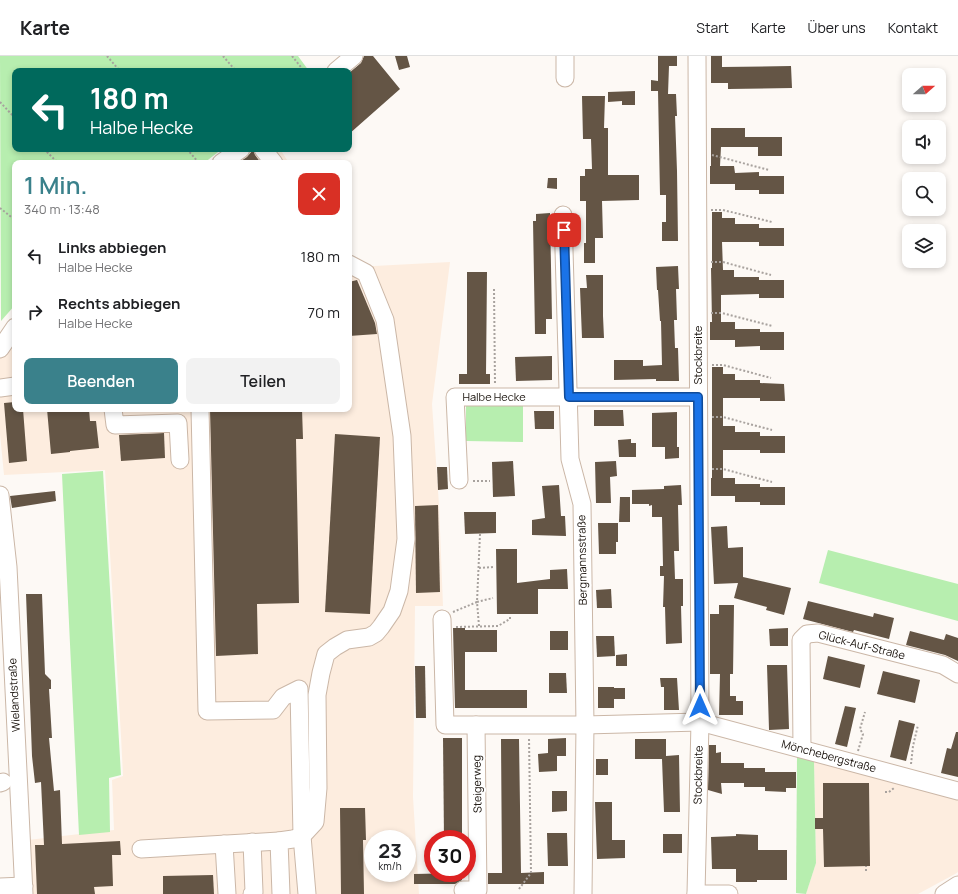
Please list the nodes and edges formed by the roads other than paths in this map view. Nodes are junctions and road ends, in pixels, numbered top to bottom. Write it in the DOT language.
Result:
graph roads {
  1 [pos="354,56"];
  2 [pos="565,56"];
  3 [pos="697,56"];
  4 [pos="340,68"];
  5 [pos="565,78"];
  6 [pos="237,152"];
  7 [pos="265,152"];
  8 [pos="225,160"];
  9 [pos="272,160"];
  10 [pos="563,215"];
  11 [pos="352,266"];
  12 [pos="8,329"];
  13 [pos="0,349"];
  14 [pos="12,386"];
  15 [pos="0,388"];
  16 [pos="569,397"];
  17 [pos="698,397"];
  18 [pos="113,412"];
  19 [pos="200,412"];
  20 [pos="180,460"];
  21 [pos="459,480"];
  22 [pos="0,496"];
  23 [pos="442,623"];
  24 [pos="958,674"];
  25 [pos="700,722"];
  26 [pos="585,724"];
  27 [pos="476,725"];
  28 [pos="802,749"];
  29 [pos="958,791"];
  30 [pos="302,836"];
  31 [pos="279,841"];
  32 [pos="252,842"];
  33 [pos="224,844"];
  34 [pos="141,849"];
  35 [pos="958,885"];
  36 [pos="0,887"];
  37 [pos="24,890"];
  38 [pos="470,890"];
  39 [pos="227,894"];
  40 [pos="252,894"];
  41 [pos="281,894"];
  42 [pos="307,894"];
  43 [pos="583,894"];
  44 [pos="696,894"];
  45 [pos="729,894"];
  46 [pos="944,894"];
  1 -- 4 [label="street"];
  2 -- 5 [label="street"];
  3 -- 17 [label="street, Stockbreite"];
  6 -- 8 [label="street"];
  7 -- 9 [label="street"];
  10 -- 16 [label="street"];
  11 -- 30 [label="street"];
  12 -- 13 [label="street"];
  14 -- 15 [label="street"];
  16 -- 17 [label="street, Halbe Hecke"];
  16 -- 21 [label="street, Halbe Hecke"];
  16 -- 26 [label="street, Bergmannsstraße"];
  17 -- 25 [label="street, Stockbreite"];
  18 -- 20 [label="street"];
  19 -- 30 [label="street"];
  22 -- 37 [label="street, Wielandstraße"];
  23 -- 27 [label="street"];
  24 -- 28 [label="street, Glück-Auf-Straße"];
  25 -- 26 [label="street"];
  25 -- 28 [label="street, Mönchebergstraße"];
  25 -- 44 [label="street, Stockbreite"];
  26 -- 27 [label="street"];
  26 -- 43 [label="street, Bergmannsstraße"];
  27 -- 38 [label="street, Steigerweg"];
  28 -- 29 [label="street, Mönchebergstraße"];
  30 -- 31 [label="street"];
  30 -- 42 [label="street"];
  31 -- 32 [label="street"];
  31 -- 41 [label="street"];
  32 -- 33 [label="street"];
  32 -- 40 [label="street"];
  33 -- 34 [label="street"];
  33 -- 39 [label="street"];
  35 -- 46 [label="street"];
  36 -- 37 [label="street"];
  44 -- 45 [label="street"];
}
